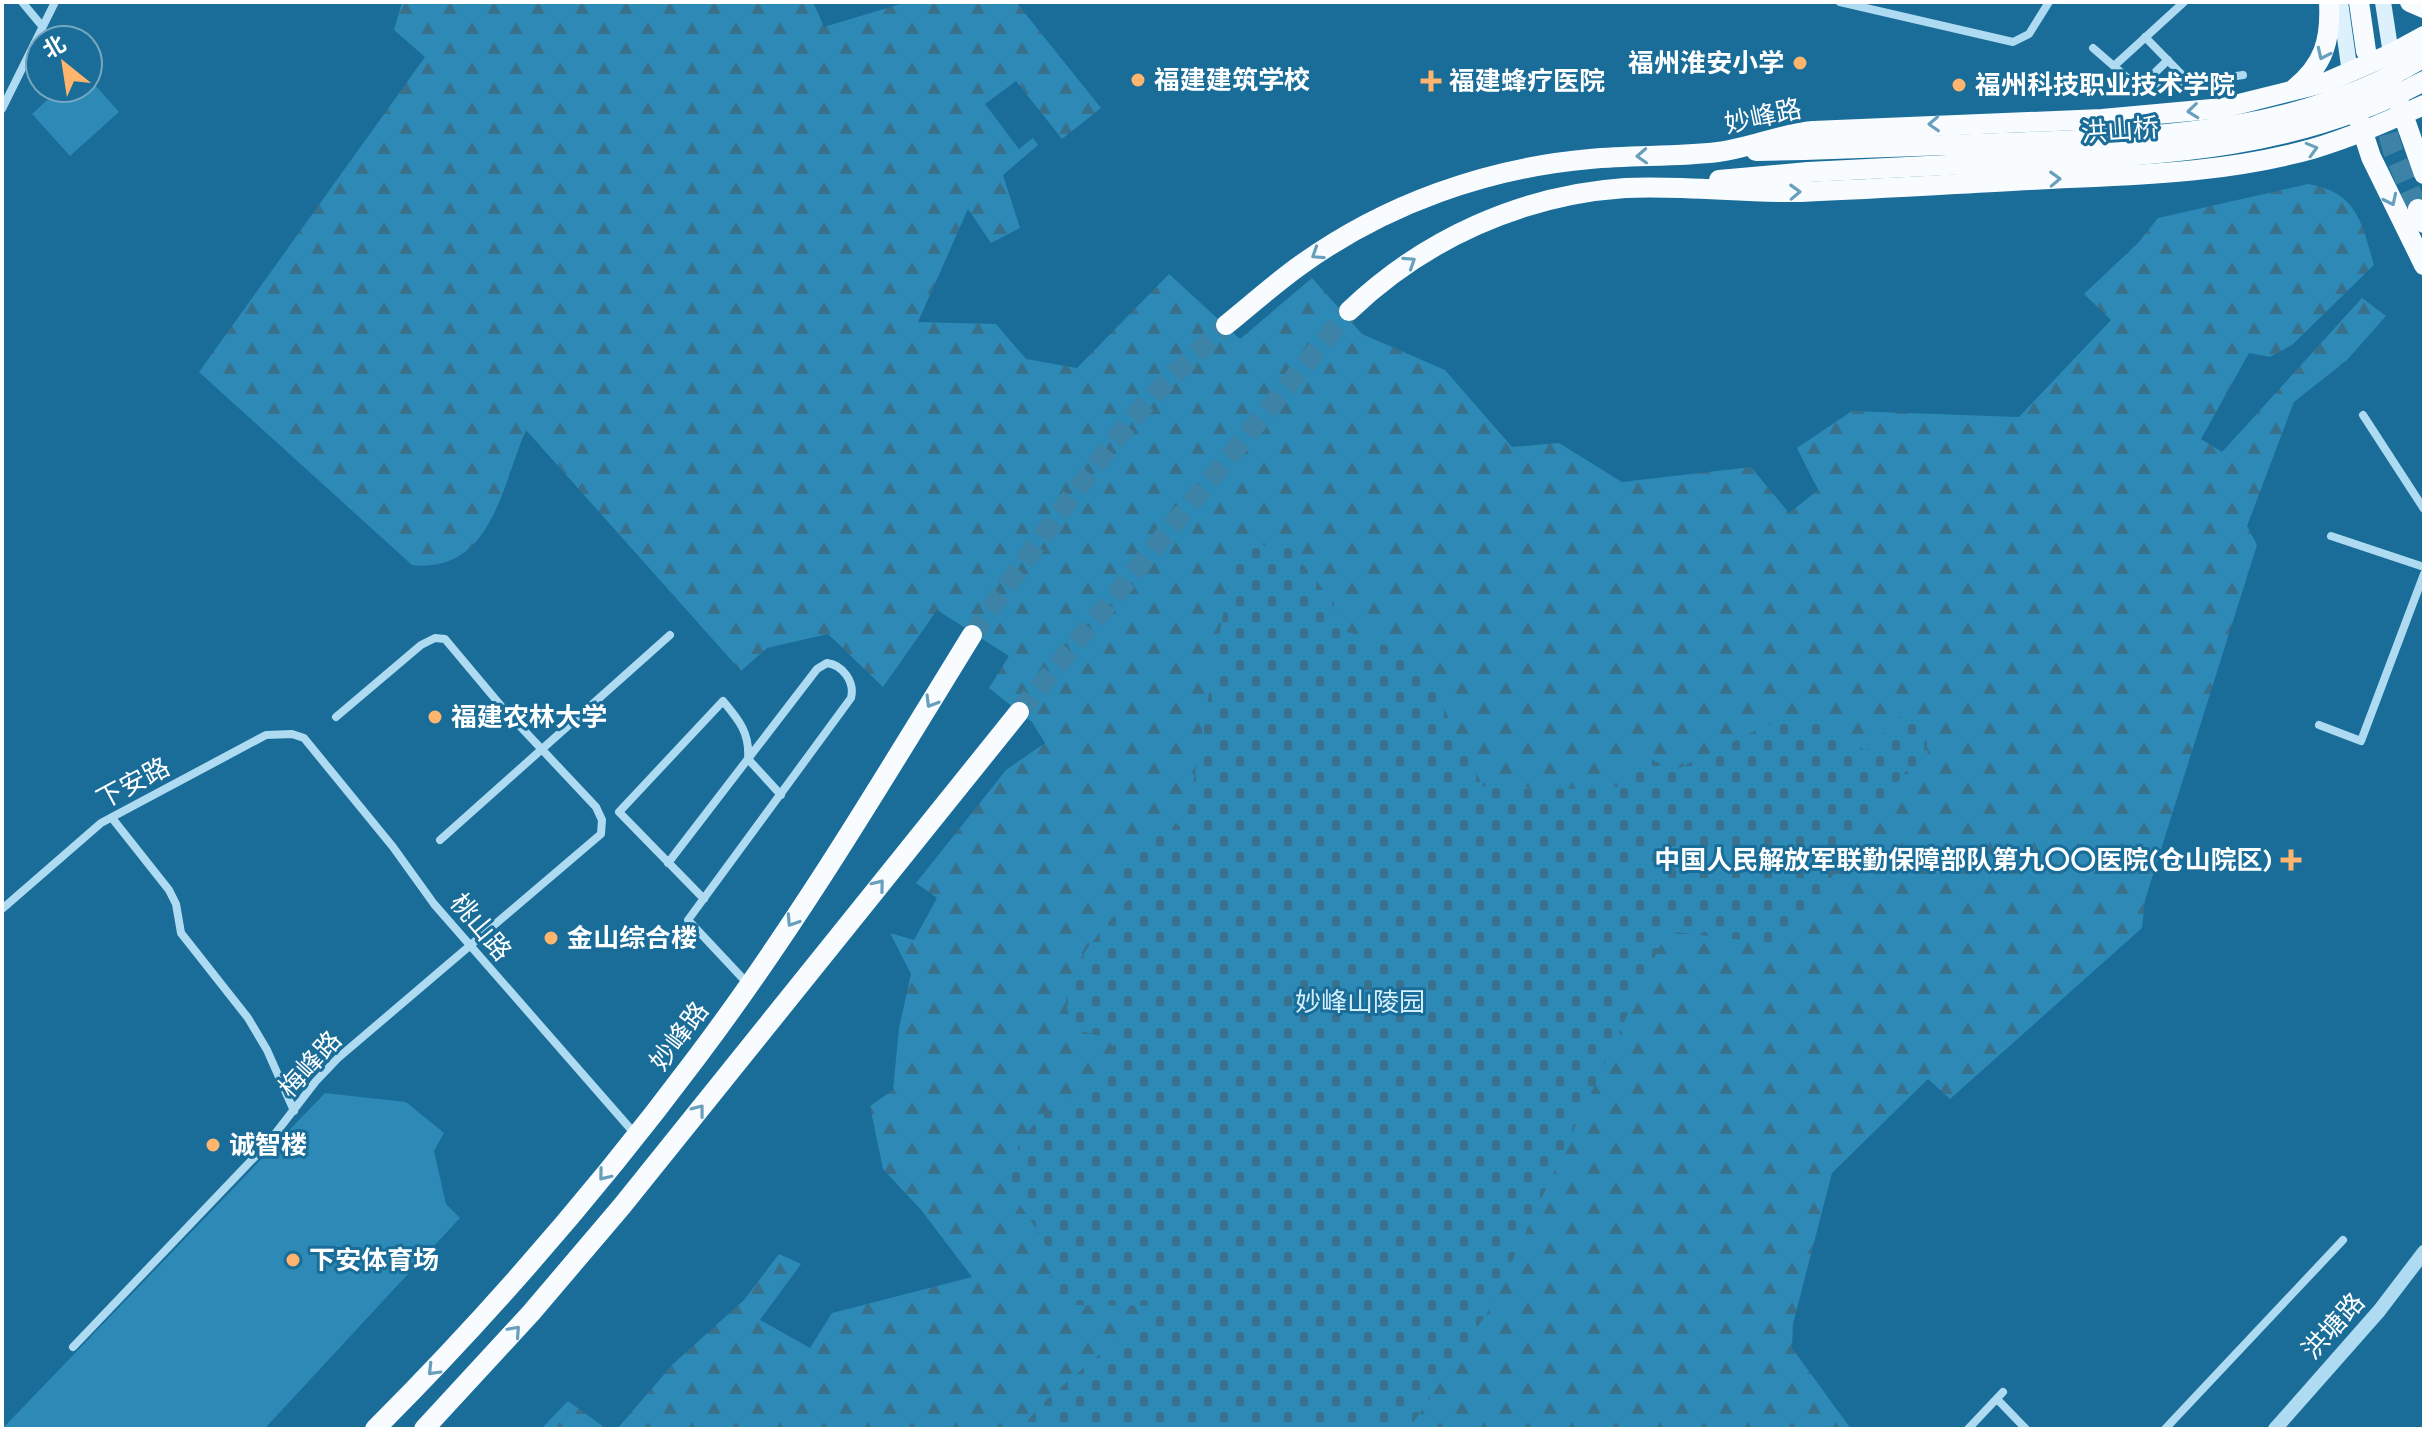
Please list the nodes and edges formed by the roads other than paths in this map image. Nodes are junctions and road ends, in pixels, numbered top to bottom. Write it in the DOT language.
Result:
graph roads {
  1 [pos="22,2"];
  2 [pos="55,2"];
  3 [pos="1840,2"];
  4 [pos="2049,2"];
  5 [pos="2184,2"];
  6 [pos="2329,2"];
  7 [pos="2340,2"];
  8 [pos="2359,2"];
  9 [pos="2366,2"];
  10 [pos="2383,2"];
  11 [pos="2410,2"];
  12 [pos="2424,8"];
  13 [pos="40,24"];
  14 [pos="43,24"];
  15 [pos="2424,36"];
  16 [pos="2145,37"];
  17 [pos="2093,48"];
  18 [pos="2377,52"];
  19 [pos="2424,57"];
  20 [pos="2168,60"];
  21 [pos="24,63"];
  22 [pos="2114,66"];
  23 [pos="2350,73"];
  24 [pos="2243,75"];
  25 [pos="2424,81"];
  26 [pos="2190,83"];
  27 [pos="2139,88"];
  28 [pos="2288,94"];
  29 [pos="2424,105"];
  30 [pos="2,108"];
  31 [pos="2402,115"];
  32 [pos="2362,131"];
  33 [pos="1720,152"];
  34 [pos="2424,174"];
  35 [pos="1628,188"];
  36 [pos="2424,265"];
  37 [pos="1349,311"];
  38 [pos="1226,325"];
  39 [pos="2363,415"];
  40 [pos="2424,509"];
  41 [pos="2331,536"];
  42 [pos="2424,567"];
  43 [pos="2424,574"];
  44 [pos="670,635"];
  45 [pos="972,635"];
  46 [pos="1019,712"];
  47 [pos="336,717"];
  48 [pos="2319,725"];
  49 [pos="304,738"];
  50 [pos="542,749"];
  51 [pos="748,759"];
  52 [pos="781,795"];
  53 [pos="112,818"];
  54 [pos="440,840"];
  55 [pos="668,863"];
  56 [pos="704,899"];
  57 [pos="2,909"];
  58 [pos="470,947"];
  59 [pos="748,985"];
  60 [pos="294,1111"];
  61 [pos="636,1134"];
  62 [pos="2343,1240"];
  63 [pos="2424,1252"];
  64 [pos="73,1347"];
  65 [pos="375,1429"];
  66 [pos="424,1429"];
  67 [pos="1968,1429"];
  68 [pos="2026,1429"];
  69 [pos="2165,1429"];
  70 [pos="2275,1429"];
  1 -- 13 [label="street"];
  2 -- 14 [label="street"];
  3 -- 4 [label="street"];
  5 -- 16 [label="street"];
  6 -- 28 [label="main road, one-way"];
  7 -- 23 [label="main road"];
  8 -- 18 [label="main road"];
  9 -- 18 [label="main road"];
  10 -- 18 [label="main road"];
  11 -- 12 [label="main road"];
  15 -- 18 [label="main road, 妙峰路"];
  16 -- 20 [label="street"];
  16 -- 22 [label="street"];
  17 -- 22 [label="street"];
  18 -- 23 [label="main road, 妙峰路"];
  18 -- 31 [label="main road"];
  19 -- 33 [label="main road, bridge"];
  20 -- 26 [label="street"];
  20 -- 27 [label="street"];
  21 -- 30 [label="street"];
  22 -- 27 [label="street"];
  23 -- 28 [label="main road, 妙峰路"];
  23 -- 32 [label="main road"];
  24 -- 26 [label="street"];
  25 -- 35 [label="main road, 洪山桥, bridge"];
  26 -- 27 [label="street"];
  28 -- 33 [label="main road, 妙峰路, one-way"];
  29 -- 31 [label="main road"];
  31 -- 32 [label="main road"];
  31 -- 34 [label="main road"];
  35 -- 32 [label="main road, one-way"];
  32 -- 36 [label="main road, one-way"];
  33 -- 38 [label="main road, 妙峰路, one-way"];
  37 -- 35 [label="main road, one-way"];
  39 -- 40 [label="street"];
  41 -- 42 [label="street"];
  43 -- 48 [label="street"];
  44 -- 50 [label="street"];
  45 -- 59 [label="main road, 妙峰路, one-way"];
  66 -- 46 [label="main road, one-way"];
  47 -- 50 [label="street"];
  49 -- 53 [label="street, 下安路"];
  49 -- 58 [label="street, 桃山路"];
  50 -- 54 [label="street"];
  50 -- 58 [label="street, 梅峰路"];
  51 -- 52 [label="street"];
  51 -- 52 [label="street"];
  51 -- 55 [label="street"];
  51 -- 55 [label="street"];
  52 -- 56 [label="street"];
  53 -- 57 [label="street, 下安路"];
  53 -- 60 [label="street"];
  55 -- 56 [label="street"];
  56 -- 59 [label="street"];
  58 -- 60 [label="street, 梅峰路"];
  58 -- 61 [label="street, 桃山路"];
  59 -- 61 [label="main road, 妙峰路"];
  60 -- 64 [label="street, 梅峰路"];
  61 -- 65 [label="main road, 妙峰路, one-way"];
  62 -- 69 [label="street"];
  63 -- 70 [label="street, 洪塘路"];
  67 -- 68 [label="street"];
}
